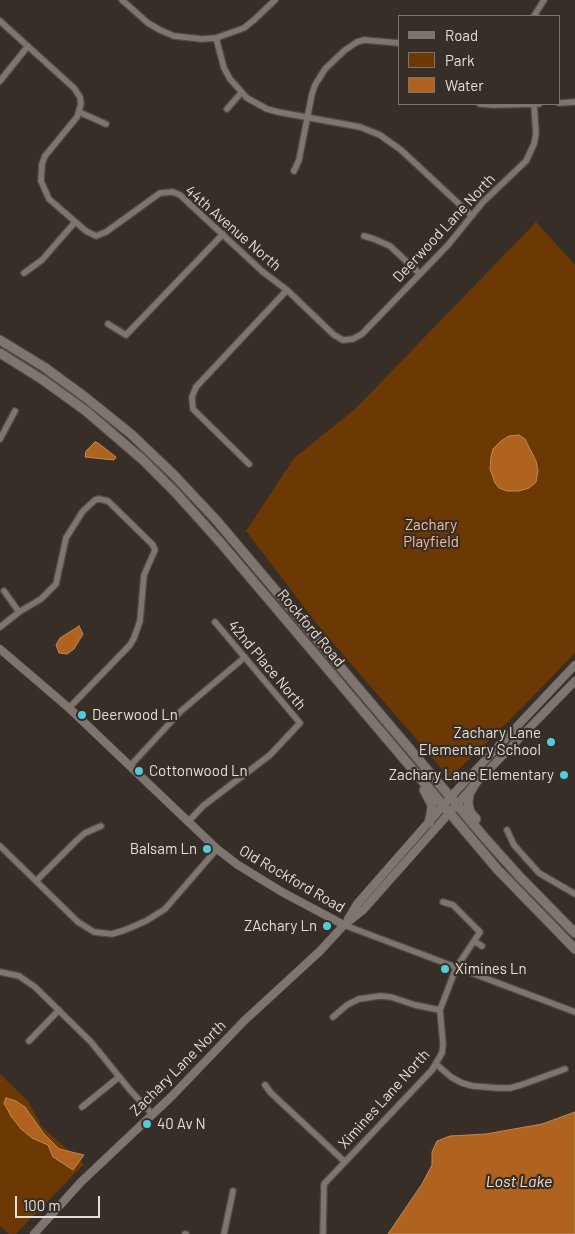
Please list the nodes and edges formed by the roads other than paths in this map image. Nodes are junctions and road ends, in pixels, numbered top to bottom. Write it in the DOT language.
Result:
graph roads {
  1 [pos="122,0"];
  2 [pos="275,0"];
  3 [pos="544,0"];
  4 [pos="535,15"];
  5 [pos="0,21"];
  6 [pos="216,38"];
  7 [pos="398,43"];
  8 [pos="28,46"];
  9 [pos="0,81"];
  10 [pos="242,93"];
  11 [pos="575,102"];
  12 [pos="560,103"];
  13 [pos="534,105"];
  14 [pos="227,109"];
  15 [pos="79,112"];
  16 [pos="308,117"];
  17 [pos="106,124"];
  18 [pos="294,171"];
  19 [pos="472,216"];
  20 [pos="75,222"];
  21 [pos="223,234"];
  22 [pos="364,236"];
  23 [pos="24,273"];
  24 [pos="420,274"];
  25 [pos="287,290"];
  26 [pos="108,324"];
  27 [pos="334,335"];
  28 [pos="0,340"];
  29 [pos="0,354"];
  30 [pos="15,411"];
  31 [pos="0,438"];
  32 [pos="249,464"];
  33 [pos="4,591"];
  34 [pos="19,612"];
  35 [pos="215,622"];
  36 [pos="0,627"];
  37 [pos="0,649"];
  38 [pos="245,657"];
  39 [pos="575,665"];
  40 [pos="575,680"];
  41 [pos="69,708"];
  42 [pos="383,735"];
  43 [pos="130,766"];
  44 [pos="475,784"];
  45 [pos="451,797"];
  46 [pos="457,805"];
  47 [pos="443,806"];
  48 [pos="449,814"];
  49 [pos="188,822"];
  50 [pos="429,822"];
  51 [pos="101,826"];
  52 [pos="507,830"];
  53 [pos="0,846"];
  54 [pos="217,849"];
  55 [pos="498,853"];
  56 [pos="382,876"];
  57 [pos="36,882"];
  58 [pos="389,882"];
  59 [pos="575,894"];
  60 [pos="443,902"];
  61 [pos="344,925"];
  62 [pos="575,933"];
  63 [pos="474,941"];
  64 [pos="482,946"];
  65 [pos="575,949"];
  66 [pos="456,968"];
  67 [pos="0,972"];
  68 [pos="59,1010"];
  69 [pos="440,1010"];
  70 [pos="575,1012"];
  71 [pos="333,1018"];
  72 [pos="29,1041"];
  73 [pos="436,1064"];
  74 [pos="565,1069"];
  75 [pos="119,1076"];
  76 [pos="265,1085"];
  77 [pos="82,1107"];
  78 [pos="152,1114"];
  79 [pos="344,1161"];
  80 [pos="233,1192"];
  81 [pos="34,1234"];
  82 [pos="224,1234"];
  83 [pos="323,1234"];
  1 -- 6 [label="street"];
  2 -- 6 [label="street"];
  3 -- 4 [label="street"];
  5 -- 8 [label="street"];
  6 -- 10 [label="street"];
  7 -- 16 [label="street"];
  8 -- 9 [label="street"];
  8 -- 15 [label="street"];
  10 -- 14 [label="street"];
  10 -- 16 [label="street"];
  11 -- 12 [label="street"];
  13 -- 19 [label="street, Deerwood Lane North"];
  15 -- 17 [label="street"];
  15 -- 20 [label="street, 44th Avenue North"];
  16 -- 18 [label="street"];
  16 -- 19 [label="street"];
  19 -- 24 [label="street, Deerwood Lane North"];
  20 -- 21 [label="street, 44th Avenue North"];
  20 -- 23 [label="street"];
  21 -- 25 [label="street, 44th Avenue North"];
  21 -- 26 [label="street"];
  22 -- 24 [label="street"];
  24 -- 27 [label="street, Deerwood Lane North"];
  25 -- 27 [label="street, 44th Avenue North"];
  25 -- 32 [label="street"];
  28 -- 45 [label="main road, Rockford Road"];
  29 -- 42 [label="main road, Rockford Road"];
  30 -- 31 [label="street"];
  33 -- 34 [label="street"];
  34 -- 36 [label="street"];
  34 -- 41 [label="street"];
  35 -- 38 [label="street, 42nd Place North"];
  37 -- 41 [label="street, Old Rockford Road"];
  38 -- 43 [label="street"];
  38 -- 49 [label="street, 42nd Place North"];
  39 -- 45 [label="street, Zachary Lane North"];
  40 -- 44 [label="street, Zachary Lane North"];
  41 -- 43 [label="street, Old Rockford Road"];
  42 -- 47 [label="main road, Rockford Road"];
  42 -- 50 [label="main road"];
  43 -- 49 [label="street, Old Rockford Road"];
  44 -- 46 [label="street, Zachary Lane North"];
  44 -- 55 [label="main road"];
  45 -- 46 [label="main road, Rockford Road"];
  45 -- 47 [label="street, Zachary Lane North"];
  46 -- 48 [label="street, Zachary Lane North"];
  46 -- 55 [label="main road, Rockford Road"];
  47 -- 48 [label="main road, Rockford Road"];
  47 -- 50 [label="street, Zachary Lane North"];
  48 -- 58 [label="street, Zachary Lane North"];
  48 -- 65 [label="main road, Rockford Road"];
  49 -- 54 [label="street, Old Rockford Road"];
  50 -- 56 [label="street, Zachary Lane North"];
  51 -- 57 [label="street"];
  52 -- 59 [label="street"];
  53 -- 57 [label="street"];
  54 -- 57 [label="street"];
  54 -- 61 [label="street, Old Rockford Road"];
  55 -- 62 [label="main road, Rockford Road"];
  56 -- 58 [label="street"];
  56 -- 61 [label="street, Zachary Lane North"];
  58 -- 61 [label="street, Zachary Lane North"];
  60 -- 63 [label="street"];
  61 -- 66 [label="street, Old Rockford Road"];
  61 -- 78 [label="street, Zachary Lane North"];
  63 -- 64 [label="street"];
  63 -- 66 [label="street, Ximines Lane North"];
  66 -- 69 [label="street, Ximines Lane North"];
  66 -- 70 [label="street, Old Rockford Road"];
  67 -- 68 [label="street"];
  68 -- 72 [label="street"];
  68 -- 75 [label="street"];
  69 -- 71 [label="street"];
  69 -- 73 [label="street, Ximines Lane North"];
  73 -- 74 [label="street"];
  73 -- 79 [label="street, Ximines Lane North"];
  75 -- 77 [label="street"];
  75 -- 78 [label="street"];
  76 -- 79 [label="street"];
  78 -- 81 [label="street, Zachary Lane North"];
  79 -- 83 [label="street, Ximines Lane North"];
  80 -- 82 [label="street"];
}
